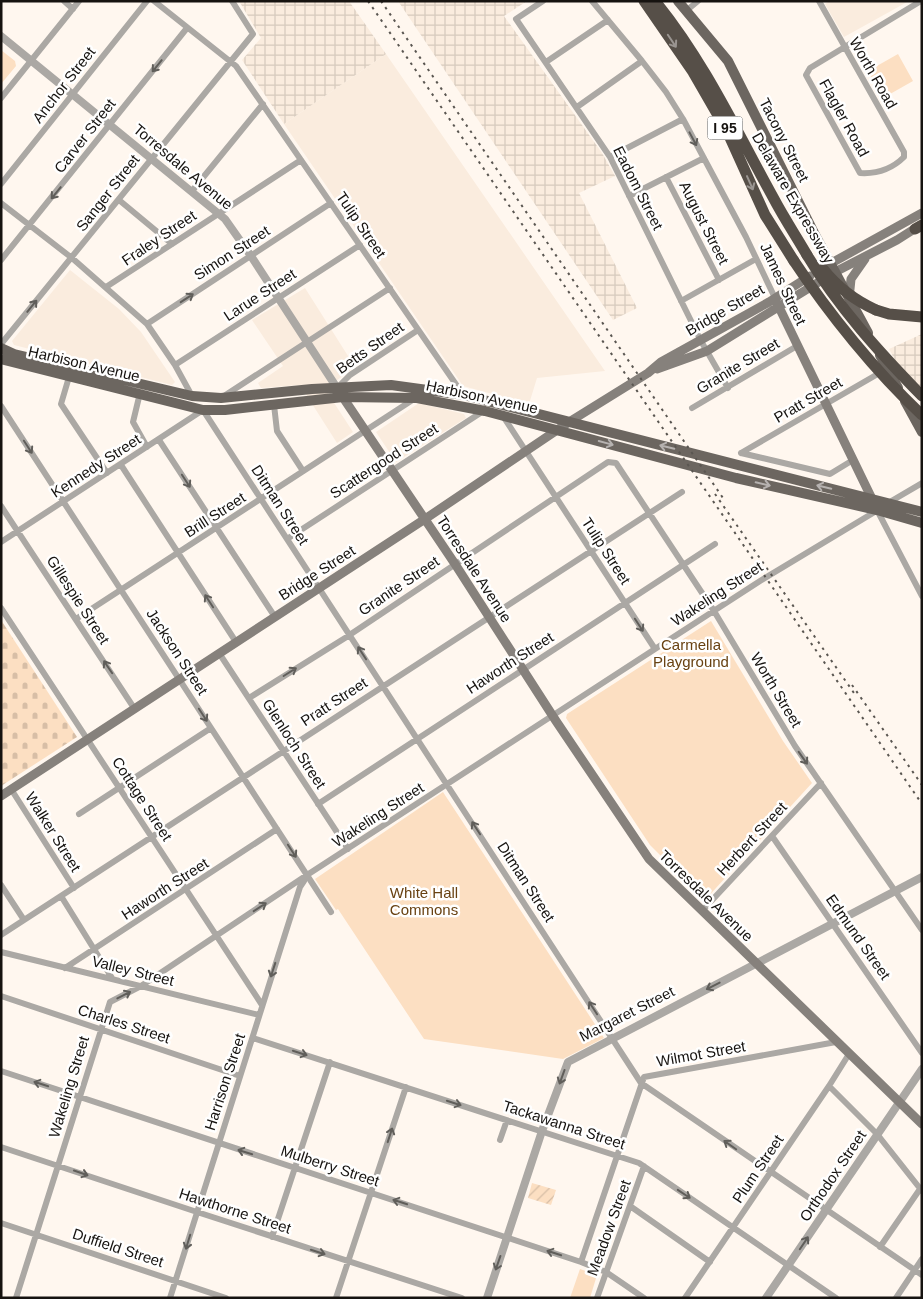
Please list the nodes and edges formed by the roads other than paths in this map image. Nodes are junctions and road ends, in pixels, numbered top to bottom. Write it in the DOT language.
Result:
graph roads {
  1 [pos="64,1"];
  2 [pos="79,1"];
  3 [pos="147,1"];
  4 [pos="154,1"];
  5 [pos="232,1"];
  6 [pos="543,1"];
  7 [pos="592,1"];
  8 [pos="644,1"];
  9 [pos="655,1"];
  10 [pos="678,1"];
  11 [pos="698,1"];
  12 [pos="819,1"];
  13 [pos="921,1"];
  14 [pos="73,9"];
  15 [pos="686,11"];
  16 [pos="608,20"];
  17 [pos="187,28"];
  18 [pos="1,36"];
  19 [pos="844,47"];
  20 [pos="32,60"];
  21 [pos="642,61"];
  22 [pos="230,62"];
  23 [pos="546,62"];
  24 [pos="73,94"];
  25 [pos="1,98"];
  26 [pos="263,104"];
  27 [pos="577,107"];
  28 [pos="683,119"];
  29 [pos="110,124"];
  30 [pos="610,157"];
  31 [pos="904,157"];
  32 [pos="152,158"];
  33 [pos="704,158"];
  34 [pos="301,160"];
  35 [pos="666,177"];
  36 [pos="1,184"];
  37 [pos="192,190"];
  38 [pos="629,196"];
  39 [pos="119,200"];
  40 [pos="1,203"];
  41 [pos="331,203"];
  42 [pos="219,213"];
  43 [pos="922,213"];
  44 [pos="29,226"];
  45 [pos="919,226"];
  46 [pos="172,244"];
  47 [pos="360,245"];
  48 [pos="876,251"];
  49 [pos="808,253"];
  50 [pos="251,256"];
  51 [pos="72,258"];
  52 [pos="756,259"];
  53 [pos="1,260"];
  54 [pos="832,268"];
  55 [pos="719,280"];
  56 [pos="106,288"];
  57 [pos="390,288"];
  58 [pos="278,298"];
  59 [pos="849,299"];
  60 [pos="682,301"];
  61 [pos="777,302"];
  62 [pos="922,317"];
  63 [pos="147,324"];
  64 [pos="418,330"];
  65 [pos="701,341"];
  66 [pos="307,342"];
  67 [pos="1,344"];
  68 [pos="797,346"];
  69 [pos="1,348"];
  70 [pos="707,352"];
  71 [pos="1,359"];
  72 [pos="175,365"];
  73 [pos="887,368"];
  74 [pos="648,373"];
  75 [pos="69,377"];
  76 [pos="337,388"];
  77 [pos="728,388"];
  78 [pos="140,393"];
  79 [pos="192,396"];
  80 [pos="922,396"];
  81 [pos="343,397"];
  82 [pos="221,398"];
  83 [pos="417,398"];
  84 [pos="463,401"];
  85 [pos="826,403"];
  86 [pos="495,404"];
  87 [pos="274,405"];
  88 [pos="1,406"];
  89 [pos="692,408"];
  90 [pos="203,410"];
  91 [pos="221,410"];
  92 [pos="485,411"];
  93 [pos="503,415"];
  94 [pos="922,415"];
  95 [pos="570,422"];
  96 [pos="558,430"];
  97 [pos="366,431"];
  98 [pos="922,432"];
  99 [pos="159,440"];
  100 [pos="147,447"];
  101 [pos="526,452"];
  102 [pos="854,460"];
  103 [pos="613,461"];
  104 [pos="121,465"];
  105 [pos="393,471"];
  106 [pos="303,472"];
  107 [pos="106,473"];
  108 [pos="922,484"];
  109 [pos="682,492"];
  110 [pos="556,497"];
  111 [pos="872,499"];
  112 [pos="261,500"];
  113 [pos="64,502"];
  114 [pos="888,503"];
  115 [pos="1,506"];
  116 [pos="877,510"];
  117 [pos="649,512"];
  118 [pos="922,512"];
  119 [pos="425,519"];
  120 [pos="922,523"];
  121 [pos="217,528"];
  122 [pos="18,532"];
  123 [pos="287,539"];
  124 [pos="1,542"];
  125 [pos="715,544"];
  126 [pos="590,550"];
  127 [pos="178,553"];
  128 [pos="455,564"];
  129 [pos="684,565"];
  130 [pos="319,587"];
  131 [pos="122,591"];
  132 [pos="922,596"];
  133 [pos="625,604"];
  134 [pos="1,608"];
  135 [pos="714,611"];
  136 [pos="488,616"];
  137 [pos="275,617"];
  138 [pos="76,619"];
  139 [pos="350,634"];
  140 [pos="236,642"];
  141 [pos="655,649"];
  142 [pos="219,653"];
  143 [pos="523,670"];
  144 [pos="179,679"];
  145 [pos="383,685"];
  146 [pos="249,698"];
  147 [pos="134,708"];
  148 [pos="552,716"];
  149 [pos="211,728"];
  150 [pos="418,738"];
  151 [pos="88,739"];
  152 [pos="284,751"];
  153 [pos="243,777"];
  154 [pos="820,784"];
  155 [pos="448,785"];
  156 [pos="120,788"];
  157 [pos="12,789"];
  158 [pos="1,796"];
  159 [pos="318,804"];
  160 [pos="79,814"];
  161 [pos="278,830"];
  162 [pos="152,836"];
  163 [pos="772,836"];
  164 [pos="348,849"];
  165 [pos="307,875"];
  166 [pos="922,877"];
  167 [pos="1,885"];
  168 [pos="74,888"];
  169 [pos="187,890"];
  170 [pos="895,891"];
  171 [pos="61,896"];
  172 [pos="702,911"];
  173 [pos="331,912"];
  174 [pos="24,920"];
  175 [pos="833,923"];
  176 [pos="922,930"];
  177 [pos="1,935"];
  178 [pos="216,935"];
  179 [pos="95,949"];
  180 [pos="1,952"];
  181 [pos="756,963"];
  182 [pos="65,968"];
  183 [pos="112,978"];
  184 [pos="141,986"];
  185 [pos="1,996"];
  186 [pos="262,1006"];
  187 [pos="259,1015"];
  188 [pos="100,1030"];
  189 [pos="253,1038"];
  190 [pos="612,1038"];
  191 [pos="836,1042"];
  192 [pos="922,1053"];
  193 [pos="849,1054"];
  194 [pos="330,1062"];
  195 [pos="922,1069"];
  196 [pos="1,1071"];
  197 [pos="240,1076"];
  198 [pos="641,1083"];
  199 [pos="829,1086"];
  200 [pos="406,1087"];
  201 [pos="80,1097"];
  202 [pos="899,1102"];
  203 [pos="507,1120"];
  204 [pos="922,1124"];
  205 [pos="542,1132"];
  206 [pos="877,1134"];
  207 [pos="500,1140"];
  208 [pos="218,1143"];
  209 [pos="1,1147"];
  210 [pos="617,1156"];
  211 [pos="58,1166"];
  212 [pos="644,1166"];
  213 [pos="295,1167"];
  214 [pos="770,1172"];
  215 [pos="921,1190"];
  216 [pos="372,1192"];
  217 [pos="630,1206"];
  218 [pos="826,1210"];
  219 [pos="197,1212"];
  220 [pos="1,1223"];
  221 [pos="733,1228"];
  222 [pos="35,1234"];
  223 [pos="272,1237"];
  224 [pos="507,1238"];
  225 [pos="880,1248"];
  226 [pos="922,1259"];
  227 [pos="348,1261"];
  228 [pos="581,1262"];
  229 [pos="710,1262"];
  230 [pos="789,1266"];
  231 [pos="914,1270"];
  232 [pos="606,1272"];
  233 [pos="922,1274"];
  234 [pos="176,1280"];
  235 [pos="833,1297"];
  236 [pos="16,1298"];
  237 [pos="170,1298"];
  238 [pos="226,1298"];
  239 [pos="336,1298"];
  240 [pos="462,1298"];
  241 [pos="486,1298"];
  242 [pos="597,1298"];
  243 [pos="644,1298"];
  244 [pos="685,1298"];
  245 [pos="766,1298"];
  246 [pos="896,1298"];
  1 -- 14 [label="street"];
  2 -- 14 [label="street"];
  3 -- 24 [label="street, Anchor Street"];
  4 -- 17 [label="street, Tulip Street"];
  5 -- 22 [label="street, Sanger Street"];
  6 -- 23 [label="street, Eadom Street"];
  7 -- 16 [label="street, James Street"];
  8 -- 94 [label="highway, Delaware Expressway / I 95, one-way, bridge"];
  9 -- 49 [label="highway, Delaware Expressway / I 95"];
  10 -- 15 [label="main road, Tacony Street"];
  11 -- 15 [label="street"];
  12 -- 19 [label="street, Worth Road"];
  13 -- 19 [label="street"];
  14 -- 20 [label="street"];
  15 -- 54 [label="main road, Tacony Street"];
  16 -- 21 [label="street, James Street"];
  16 -- 23 [label="street"];
  17 -- 22 [label="street, Tulip Street"];
  17 -- 29 [label="street, Carver Street, one-way"];
  18 -- 20 [label="street, Torresdale Avenue"];
  19 -- 31 [label="street, Worth Road"];
  19 -- 31 [label="street, Flagler Road"];
  20 -- 24 [label="street, Torresdale Avenue"];
  20 -- 25 [label="street"];
  21 -- 27 [label="street"];
  21 -- 28 [label="street, James Street"];
  22 -- 26 [label="street, Tulip Street"];
  22 -- 32 [label="street, Sanger Street"];
  23 -- 27 [label="street, Eadom Street"];
  24 -- 29 [label="street, Torresdale Avenue"];
  24 -- 36 [label="street, Anchor Street"];
  26 -- 34 [label="street, Tulip Street"];
  26 -- 37 [label="street"];
  27 -- 30 [label="street, Eadom Street"];
  28 -- 30 [label="street"];
  28 -- 33 [label="street, James Street, one-way"];
  29 -- 32 [label="street, Torresdale Avenue"];
  29 -- 44 [label="street, Carver Street, one-way"];
  30 -- 38 [label="street, Eadom Street"];
  32 -- 37 [label="street, Torresdale Avenue"];
  32 -- 39 [label="street, Sanger Street"];
  33 -- 35 [label="street"];
  33 -- 52 [label="street, James Street"];
  34 -- 41 [label="street, Tulip Street"];
  34 -- 42 [label="street, Fraley Street"];
  35 -- 38 [label="street"];
  35 -- 55 [label="street, August Street"];
  37 -- 42 [label="street, Torresdale Avenue"];
  38 -- 60 [label="street, Eadom Street"];
  39 -- 46 [label="street"];
  39 -- 51 [label="street, Sanger Street"];
  40 -- 44 [label="street"];
  41 -- 47 [label="street, Tulip Street"];
  41 -- 50 [label="street, Simon Street"];
  42 -- 46 [label="street, Fraley Street"];
  42 -- 50 [label="street, Torresdale Avenue"];
  43 -- 54 [label="main road, Bridge Street"];
  44 -- 51 [label="street"];
  44 -- 53 [label="street, Carver Street"];
  45 -- 48 [label="main road, Bridge Street"];
  46 -- 56 [label="street, Fraley Street"];
  47 -- 57 [label="street, Tulip Street"];
  47 -- 58 [label="street, Larue Street"];
  48 -- 54 [label="main road, Bridge Street"];
  48 -- 59 [label="main road"];
  49 -- 62 [label="highway, bridge"];
  49 -- 80 [label="highway, Delaware Expressway, bridge"];
  50 -- 58 [label="street, Torresdale Avenue"];
  63 -- 50 [label="street, Simon Street, one-way"];
  51 -- 56 [label="street"];
  67 -- 51 [label="street, Sanger Street, one-way"];
  52 -- 55 [label="street"];
  52 -- 61 [label="street, James Street"];
  54 -- 59 [label="main road, Tacony Street"];
  54 -- 61 [label="main road, Bridge Street"];
  55 -- 60 [label="street"];
  56 -- 63 [label="street"];
  57 -- 64 [label="street, Tulip Street"];
  57 -- 66 [label="street"];
  58 -- 66 [label="street, Torresdale Avenue"];
  58 -- 72 [label="street, Larue Street"];
  59 -- 73 [label="main road, Tacony Street"];
  60 -- 65 [label="street, Eadom Street"];
  61 -- 65 [label="main road, Bridge Street"];
  61 -- 68 [label="main road, James Street"];
  61 -- 70 [label="main road, Bridge Street"];
  63 -- 72 [label="street"];
  64 -- 76 [label="street, Betts Street"];
  64 -- 84 [label="street, Tulip Street"];
  65 -- 70 [label="street, Eadom Street"];
  65 -- 74 [label="main road, Bridge Street"];
  66 -- 76 [label="street, Torresdale Avenue"];
  66 -- 82 [label="street"];
  68 -- 77 [label="street, Granite Street"];
  68 -- 85 [label="main road, James Street"];
  69 -- 79 [label="main road, Harbison Avenue"];
  70 -- 74 [label="main road, Bridge Street"];
  70 -- 77 [label="street, Eadom Street"];
  71 -- 75 [label="main road, Harbison Avenue"];
  72 -- 79 [label="street"];
  73 -- 85 [label="street, Pratt Street"];
  73 -- 98 [label="main road, Tacony Street"];
  74 -- 95 [label="main road, Bridge Street"];
  75 -- 78 [label="main road, Harbison Avenue"];
  75 -- 107 [label="street"];
  76 -- 81 [label="main road, Torresdale Avenue"];
  76 -- 82 [label="main road, Harbison Avenue"];
  76 -- 84 [label="main road, Harbison Avenue"];
  77 -- 89 [label="street, Granite Street"];
  78 -- 90 [label="main road, Harbison Avenue"];
  78 -- 100 [label="street"];
  79 -- 82 [label="main road, Harbison Avenue"];
  79 -- 90 [label="main road"];
  81 -- 83 [label="main road, Harbison Avenue"];
  81 -- 87 [label="main road, Harbison Avenue"];
  81 -- 97 [label="main road, Torresdale Avenue"];
  82 -- 91 [label="main road"];
  83 -- 84 [label="main road, Harbison Avenue"];
  83 -- 97 [label="street, Brill Street"];
  84 -- 86 [label="main road, Harbison Avenue"];
  84 -- 92 [label="main road, Harbison Avenue"];
  85 -- 102 [label="main road, James Street"];
  85 -- 102 [label="street, Pratt Street"];
  86 -- 92 [label="street, Scattergood Street"];
  86 -- 95 [label="main road, Harbison Avenue"];
  87 -- 91 [label="main road, Harbison Avenue"];
  87 -- 106 [label="street"];
  88 -- 113 [label="street, Jackson Street, one-way"];
  90 -- 91 [label="main road, Harbison Avenue"];
  90 -- 99 [label="street, Kennedy Street"];
  90 -- 112 [label="street, Ditman Street"];
  92 -- 93 [label="main road, Harbison Avenue"];
  92 -- 105 [label="street, Scattergood Street"];
  93 -- 96 [label="main road, Harbison Avenue"];
  93 -- 101 [label="street, Tulip Street"];
  95 -- 96 [label="main road, Bridge Street"];
  111 -- 95 [label="main road, Harbison Avenue, one-way"];
  96 -- 101 [label="main road, Bridge Street"];
  96 -- 116 [label="main road, Harbison Avenue, one-way"];
  97 -- 105 [label="main road, Torresdale Avenue"];
  97 -- 106 [label="street, Brill Street"];
  99 -- 100 [label="street, Kennedy Street"];
  99 -- 121 [label="street, one-way"];
  100 -- 104 [label="street, Kennedy Street"];
  101 -- 110 [label="street, Tulip Street"];
  101 -- 119 [label="main road, Bridge Street"];
  102 -- 111 [label="main road, James Street"];
  103 -- 110 [label="street, Granite Street"];
  103 -- 117 [label="street, Worth Street"];
  104 -- 107 [label="street, Kennedy Street"];
  104 -- 127 [label="street"];
  105 -- 119 [label="main road, Torresdale Avenue"];
  105 -- 123 [label="street, Scattergood Street"];
  106 -- 112 [label="street, Brill Street"];
  107 -- 113 [label="street, Kennedy Street"];
  108 -- 114 [label="street, Wakeling Street"];
  109 -- 117 [label="street, Pratt Street"];
  110 -- 126 [label="street, Tulip Street"];
  110 -- 128 [label="street, Granite Street"];
  111 -- 114 [label="main road, Harbison Avenue"];
  111 -- 116 [label="main road, James Street"];
  112 -- 121 [label="street, Brill Street"];
  112 -- 123 [label="street, Ditman Street"];
  113 -- 122 [label="street, Kennedy Street"];
  113 -- 131 [label="street, Jackson Street"];
  114 -- 116 [label="street, Wakeling Street"];
  114 -- 118 [label="main road, Harbison Avenue"];
  115 -- 122 [label="street, Gillespie Street"];
  116 -- 120 [label="main road, Harbison Avenue"];
  116 -- 132 [label="street, James Street"];
  116 -- 135 [label="street, Wakeling Street"];
  117 -- 126 [label="street, Pratt Street"];
  117 -- 129 [label="street, Worth Street"];
  119 -- 128 [label="main road, Torresdale Avenue"];
  119 -- 130 [label="main road, Bridge Street"];
  121 -- 127 [label="street, Brill Street"];
  121 -- 137 [label="street"];
  122 -- 124 [label="street, Kennedy Street"];
  122 -- 138 [label="street, Gillespie Street"];
  123 -- 130 [label="street, Ditman Street"];
  125 -- 129 [label="street, Haworth Street"];
  126 -- 133 [label="street, Tulip Street"];
  126 -- 136 [label="street, Pratt Street"];
  127 -- 131 [label="street, Brill Street"];
  140 -- 127 [label="street, one-way"];
  128 -- 136 [label="main road, Torresdale Avenue"];
  128 -- 139 [label="street, Granite Street"];
  129 -- 133 [label="street, Haworth Street"];
  129 -- 135 [label="street, Worth Street"];
  130 -- 137 [label="main road, Bridge Street"];
  130 -- 139 [label="street, Ditman Street"];
  131 -- 138 [label="street, Brill Street"];
  131 -- 144 [label="street, Jackson Street"];
  133 -- 141 [label="street, Tulip Street, one-way"];
  133 -- 143 [label="street, Haworth Street"];
  134 -- 151 [label="street, Cottage Street"];
  135 -- 141 [label="street, Wakeling Street"];
  135 -- 154 [label="street, Worth Street, one-way"];
  136 -- 143 [label="main road, Torresdale Avenue"];
  136 -- 145 [label="street, Pratt Street"];
  137 -- 140 [label="main road, Bridge Street"];
  147 -- 138 [label="street, Gillespie Street, one-way"];
  145 -- 139 [label="street, Ditman Street, one-way"];
  146 -- 139 [label="street, Granite Street, one-way"];
  140 -- 142 [label="main road, Bridge Street"];
  141 -- 148 [label="street, Wakeling Street"];
  142 -- 144 [label="main road, Bridge Street"];
  142 -- 146 [label="street, Glenloch Street"];
  143 -- 148 [label="main road, Torresdale Avenue"];
  143 -- 150 [label="street, Haworth Street"];
  144 -- 147 [label="main road, Bridge Street"];
  144 -- 149 [label="street, Jackson Street, one-way"];
  145 -- 150 [label="street, Ditman Street"];
  145 -- 152 [label="street, Pratt Street"];
  146 -- 152 [label="street, Glenloch Street"];
  147 -- 151 [label="main road, Bridge Street"];
  148 -- 155 [label="street, Wakeling Street"];
  148 -- 172 [label="main road, Torresdale Avenue"];
  149 -- 153 [label="street, Jackson Street"];
  149 -- 156 [label="street"];
  150 -- 155 [label="street, Ditman Street"];
  150 -- 159 [label="street, Haworth Street"];
  151 -- 156 [label="street, Cottage Street"];
  151 -- 157 [label="main road, Bridge Street"];
  152 -- 153 [label="street, Pratt Street"];
  152 -- 159 [label="street, Glenloch Street"];
  153 -- 161 [label="street, Jackson Street"];
  153 -- 162 [label="street, Pratt Street"];
  154 -- 163 [label="street, Herbert Street"];
  154 -- 170 [label="street, Worth Street"];
  155 -- 164 [label="street, Wakeling Street"];
  190 -- 155 [label="street, Ditman Street, one-way"];
  156 -- 160 [label="street"];
  156 -- 162 [label="street, Cottage Street"];
  157 -- 158 [label="main road, Bridge Street"];
  157 -- 168 [label="street, Walker Street"];
  159 -- 164 [label="street, Glenloch Street"];
  161 -- 165 [label="street, Jackson Street, one-way"];
  161 -- 169 [label="street, Haworth Street"];
  162 -- 168 [label="street, Pratt Street"];
  162 -- 169 [label="street, Cottage Street"];
  163 -- 172 [label="street, Herbert Street"];
  163 -- 175 [label="street, Edmund Street"];
  164 -- 165 [label="street, Wakeling Street"];
  165 -- 173 [label="street, Jackson Street"];
  178 -- 165 [label="street, Wakeling Street, one-way"];
  165 -- 186 [label="street, Harrison Street, one-way"];
  166 -- 170 [label="street, Margaret Street"];
  167 -- 174 [label="street"];
  168 -- 171 [label="street, Pratt Street"];
  169 -- 178 [label="street, Cottage Street"];
  169 -- 179 [label="street, Haworth Street"];
  170 -- 175 [label="street, Margaret Street"];
  170 -- 176 [label="street, Worth Street"];
  171 -- 174 [label="street, Pratt Street"];
  171 -- 179 [label="street"];
  172 -- 181 [label="main road, Torresdale Avenue"];
  174 -- 177 [label="street, Pratt Street"];
  175 -- 181 [label="street, Margaret Street"];
  175 -- 192 [label="street, Edmund Street"];
  178 -- 184 [label="street, Wakeling Street"];
  178 -- 186 [label="street, Cottage Street"];
  179 -- 182 [label="street, Haworth Street"];
  179 -- 183 [label="street"];
  180 -- 182 [label="street, Valley Street"];
  181 -- 190 [label="street, Margaret Street, one-way"];
  181 -- 191 [label="main road, Torresdale Avenue"];
  182 -- 183 [label="street, Valley Street"];
  183 -- 184 [label="street, Valley Street"];
  184 -- 187 [label="street, Valley Street"];
  188 -- 184 [label="street, Wakeling Street, one-way"];
  185 -- 188 [label="street, Charles Street"];
  186 -- 187 [label="street, Harrison Street"];
  187 -- 189 [label="street, Harrison Street"];
  188 -- 197 [label="street, Charles Street"];
  188 -- 201 [label="street, Wakeling Street"];
  189 -- 194 [label="street, Tackawanna Street, one-way"];
  189 -- 197 [label="street, Harrison Street"];
  190 -- 198 [label="street, Ditman Street"];
  190 -- 205 [label="street, Margaret Street, one-way"];
  191 -- 193 [label="main road, Torresdale Avenue"];
  191 -- 198 [label="street, Wilmot Street"];
  193 -- 199 [label="street, Plum Street"];
  193 -- 202 [label="main road, Torresdale Avenue"];
  194 -- 200 [label="street, Tackawanna Street"];
  194 -- 213 [label="street"];
  195 -- 202 [label="street, Orthodox Street"];
  201 -- 196 [label="street, Mulberry Street, one-way"];
  197 -- 208 [label="street, Harrison Street"];
  198 -- 210 [label="street, Wilmot Street"];
  214 -- 198 [label="street, Ditman Street, one-way"];
  199 -- 206 [label="street"];
  199 -- 214 [label="street, Plum Street"];
  200 -- 203 [label="street, Tackawanna Street, one-way"];
  216 -- 200 [label="street, one-way"];
  201 -- 208 [label="street, Mulberry Street"];
  201 -- 211 [label="street, Wakeling Street"];
  202 -- 204 [label="main road, Torresdale Avenue"];
  202 -- 206 [label="street, Orthodox Street"];
  203 -- 205 [label="street, Tackawanna Street"];
  203 -- 207 [label="street"];
  205 -- 210 [label="street, Tackawanna Street"];
  205 -- 224 [label="street, Margaret Street"];
  206 -- 215 [label="street"];
  206 -- 218 [label="street, Orthodox Street"];
  213 -- 208 [label="street, Mulberry Street, one-way"];
  208 -- 219 [label="street, Harrison Street"];
  209 -- 211 [label="street, Hawthorne Street"];
  210 -- 212 [label="street, Tackawanna Street"];
  210 -- 228 [label="street, Wilmot Street"];
  211 -- 219 [label="street, Hawthorne Street, one-way"];
  211 -- 222 [label="street, Wakeling Street"];
  212 -- 217 [label="street, Meadow Street"];
  212 -- 221 [label="street, Tackawanna Street, one-way"];
  213 -- 216 [label="street, Mulberry Street"];
  213 -- 223 [label="street"];
  214 -- 218 [label="street, Ditman Street"];
  214 -- 221 [label="street, Plum Street"];
  215 -- 225 [label="street"];
  224 -- 216 [label="street, Mulberry Street, one-way"];
  216 -- 227 [label="street"];
  217 -- 229 [label="street"];
  217 -- 232 [label="street, Meadow Street"];
  218 -- 225 [label="street, Ditman Street"];
  230 -- 218 [label="street, Orthodox Street, one-way"];
  219 -- 223 [label="street, Hawthorne Street"];
  219 -- 234 [label="street, Harrison Street, one-way"];
  220 -- 222 [label="street, Duffield Street"];
  221 -- 229 [label="street, Plum Street"];
  221 -- 230 [label="street, Tackawanna Street"];
  222 -- 234 [label="street, Duffield Street"];
  222 -- 236 [label="street, Wakeling Street"];
  223 -- 227 [label="street, Hawthorne Street, one-way"];
  228 -- 224 [label="street, Mulberry Street, one-way"];
  224 -- 241 [label="street, Margaret Street, one-way"];
  225 -- 231 [label="street, Ditman Street"];
  226 -- 231 [label="street"];
  227 -- 239 [label="street"];
  227 -- 240 [label="street, Hawthorne Street"];
  228 -- 232 [label="street, Mulberry Street"];
  229 -- 244 [label="street, Plum Street"];
  230 -- 235 [label="street, Tackawanna Street"];
  230 -- 245 [label="street, Orthodox Street"];
  231 -- 233 [label="street, Ditman Street"];
  231 -- 246 [label="street"];
  232 -- 242 [label="street, Meadow Street"];
  232 -- 243 [label="street, Mulberry Street"];
  234 -- 237 [label="street, Harrison Street"];
  234 -- 238 [label="street, Duffield Street"];
}
